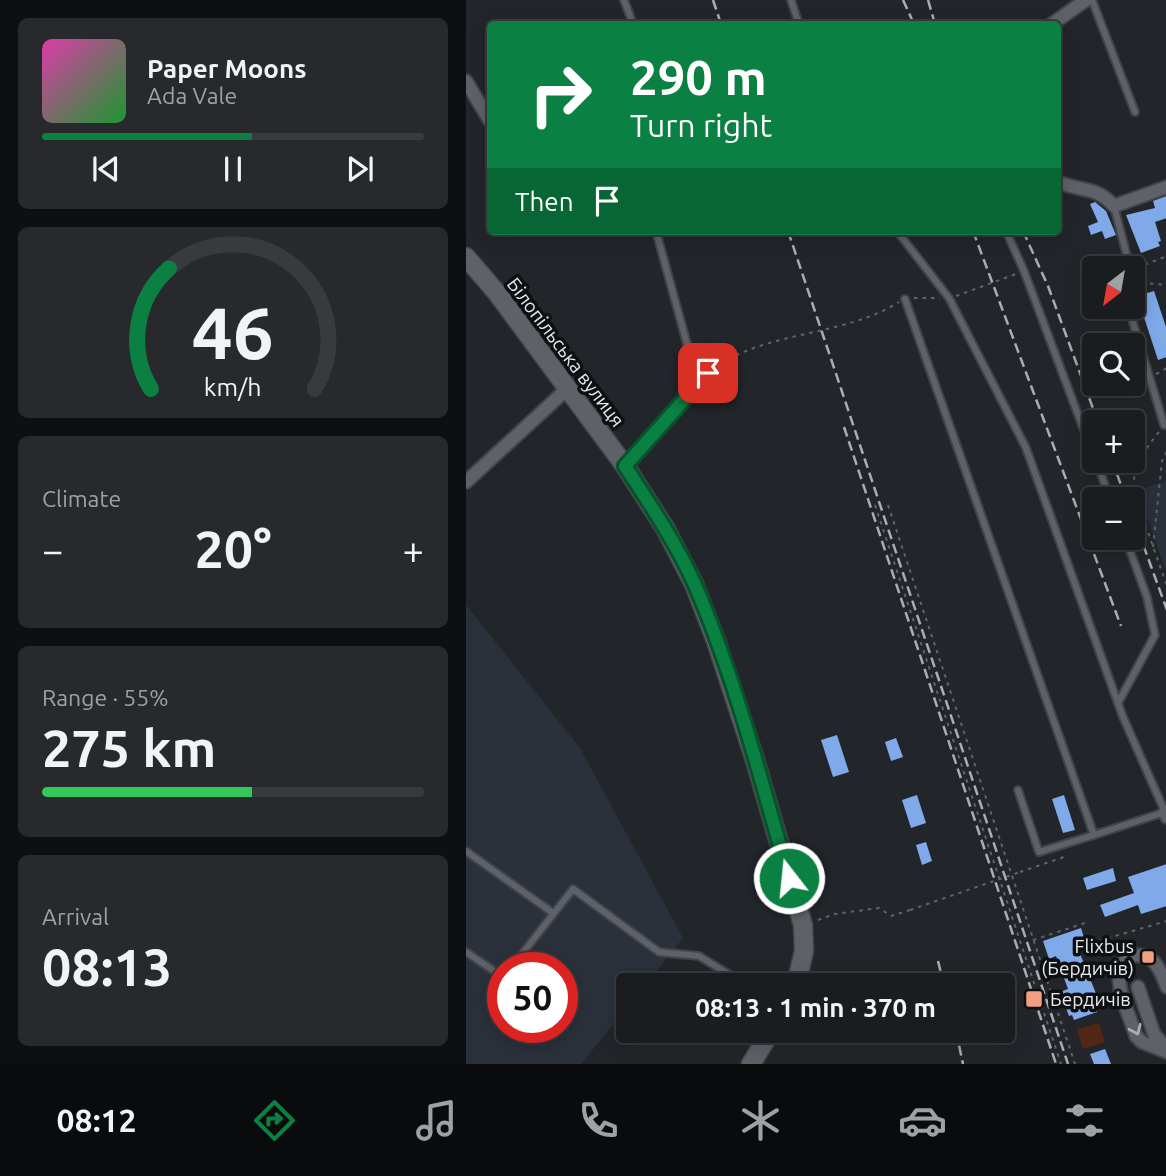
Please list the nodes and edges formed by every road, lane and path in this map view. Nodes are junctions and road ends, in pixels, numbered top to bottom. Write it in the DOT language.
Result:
graph roads {
  1 [pos="624,0"];
  2 [pos="791,0"];
  3 [pos="1086,0"];
  4 [pos="1092,0"];
  5 [pos="632,21"];
  6 [pos="798,21"];
  7 [pos="1056,21"];
  8 [pos="466,81"];
  9 [pos="1135,112"];
  10 [pos="487,116"];
  11 [pos="1061,183"];
  12 [pos="1167,187"];
  13 [pos="1114,206"];
  14 [pos="657,235"];
  15 [pos="900,235"];
  16 [pos="1008,235"];
  17 [pos="1128,256"];
  18 [pos="1167,256"];
  19 [pos="466,257"];
  20 [pos="1145,264"];
  21 [pos="1024,271"];
  22 [pos="1145,283"];
  23 [pos="1167,285"];
  24 [pos="949,298"];
  25 [pos="905,299"];
  26 [pos="1132,319"];
  27 [pos="1167,368"];
  28 [pos="708,373"];
  29 [pos="1150,379"];
  30 [pos="698,384"];
  31 [pos="568,388"];
  32 [pos="1082,424"];
  33 [pos="1164,425"];
  34 [pos="1167,451"];
  35 [pos="625,466"];
  36 [pos="466,482"];
  37 [pos="875,505"];
  38 [pos="888,505"];
  39 [pos="1153,548"];
  40 [pos="1130,550"];
  41 [pos="1167,586"];
  42 [pos="1118,703"];
  43 [pos="1018,790"];
  44 [pos="1166,814"];
  45 [pos="1094,835"];
  46 [pos="466,851"];
  47 [pos="1064,857"];
  48 [pos="553,913"];
  49 [pos="1167,921"];
  50 [pos="1085,923"];
  51 [pos="803,925"];
  52 [pos="1032,940"];
  53 [pos="1091,943"];
  54 [pos="466,952"];
  55 [pos="524,952"];
  56 [pos="487,966"];
  57 [pos="727,973"];
  58 [pos="799,973"];
  59 [pos="1165,983"];
  60 [pos="1138,987"];
  61 [pos="1122,992"];
  62 [pos="1065,1005"];
  63 [pos="1055,1007"];
  64 [pos="764,1043"];
  65 [pos="1167,1051"];
  66 [pos="751,1064"];
  67 [pos="1061,1064"];
  68 [pos="1074,1064"];
  1 -- 5 [label="lane"];
  2 -- 6 [label="lane"];
  3 -- 7 [label="street"];
  4 -- 9 [label="lane"];
  8 -- 10 [label="street"];
  11 -- 13 [label="street"];
  12 -- 13 [label="street"];
  13 -- 17 [label="lane"];
  14 -- 30 [label="lane"];
  15 -- 24 [label="lane"];
  16 -- 21 [label="lane"];
  18 -- 20 [label="path"];
  19 -- 31 [label="main road, Білопільська вулиця"];
  21 -- 24 [label="path"];
  21 -- 32 [label="lane"];
  22 -- 23 [label="path"];
  24 -- 25 [label="path"];
  24 -- 42 [label="lane"];
  25 -- 28 [label="path"];
  25 -- 45 [label="lane"];
  26 -- 29 [label="lane"];
  27 -- 29 [label="path"];
  28 -- 30 [label="lane"];
  29 -- 33 [label="lane"];
  30 -- 35 [label="lane"];
  31 -- 35 [label="main road, Білопільська вулиця"];
  31 -- 36 [label="street"];
  33 -- 39 [label="path"];
  34 -- 39 [label="path"];
  35 -- 51 [label="main road, Білопільська вулиця"];
  37 -- 67 [label="path"];
  38 -- 52 [label="path"];
  39 -- 41 [label="path"];
  40 -- 42 [label="lane"];
  42 -- 44 [label="lane"];
  43 -- 45 [label="lane"];
  44 -- 45 [label="lane"];
  46 -- 48 [label="lane"];
  47 -- 51 [label="path, bridge"];
  48 -- 55 [label="lane"];
  48 -- 57 [label="lane"];
  49 -- 53 [label="path"];
  50 -- 52 [label="path"];
  51 -- 58 [label="main road, Білопільська вулиця"];
  52 -- 63 [label="path"];
  54 -- 56 [label="lane"];
  59 -- 60 [label="street"];
  59 -- 61 [label="street"];
  60 -- 61 [label="street"];
  60 -- 65 [label="street"];
  61 -- 65 [label="street, one-way"];
  62 -- 63 [label="path"];
  63 -- 68 [label="path"];
  64 -- 66 [label="main road"];
}
